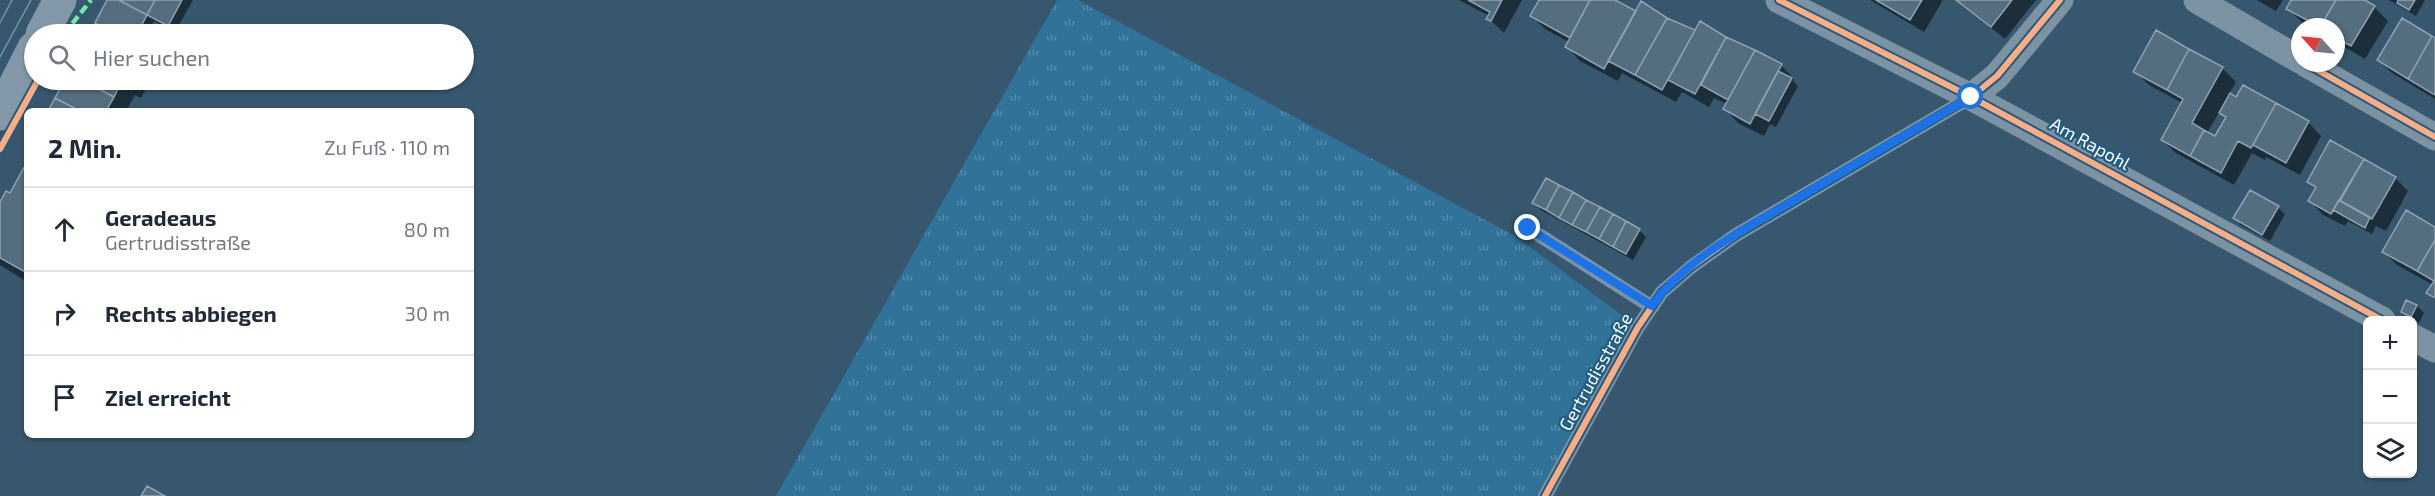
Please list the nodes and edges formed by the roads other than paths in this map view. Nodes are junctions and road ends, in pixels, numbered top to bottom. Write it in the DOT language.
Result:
graph roads {
  1 [pos="60,0"];
  2 [pos="1779,0"];
  3 [pos="2060,0"];
  4 [pos="2197,0"];
  5 [pos="47,24"];
  6 [pos="2291,55"];
  7 [pos="24,67"];
  8 [pos="2322,72"];
  9 [pos="1971,97"];
  10 [pos="0,114"];
  11 [pos="2435,137"];
  12 [pos="1528,228"];
  13 [pos="1652,306"];
  14 [pos="2373,316"];
  15 [pos="2417,340"];
  16 [pos="2435,349"];
  17 [pos="1545,496"];
  1 -- 5 [label="main road"];
  2 -- 9 [label="street, Am Rapohl"];
  3 -- 9 [label="street, Gertrudisstraße"];
  4 -- 6 [label="street"];
  7 -- 10 [label="main road"];
  8 -- 11 [label="street"];
  9 -- 13 [label="lane, Gertrudisstraße"];
  9 -- 14 [label="street, Am Rapohl"];
  12 -- 13 [label="lane"];
  13 -- 17 [label="lane, Gertrudisstraße"];
  15 -- 16 [label="street"];
}
